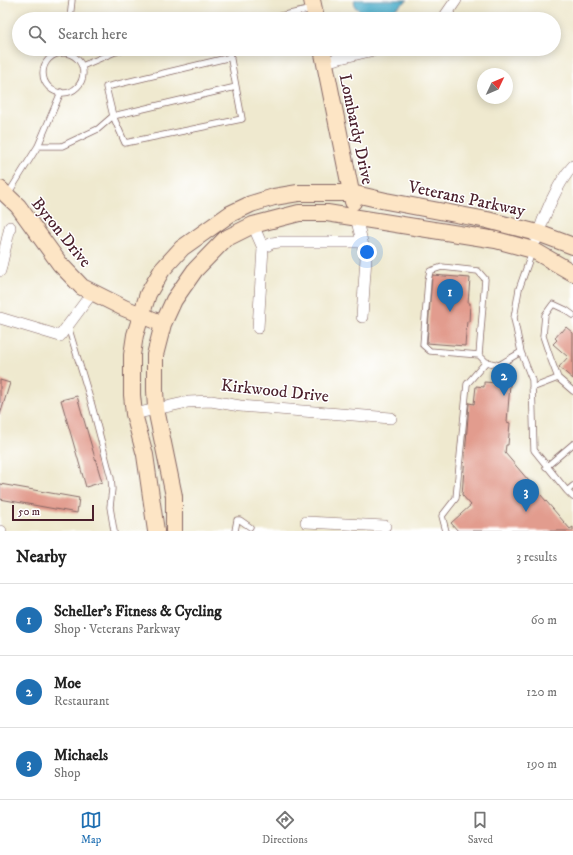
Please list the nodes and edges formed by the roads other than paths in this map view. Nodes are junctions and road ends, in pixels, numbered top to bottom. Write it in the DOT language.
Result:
graph roads {
  1 [pos="72,0"];
  2 [pos="456,0"];
  3 [pos="314,9"];
  4 [pos="71,12"];
  5 [pos="300,12"];
  6 [pos="448,12"];
  7 [pos="54,56"];
  8 [pos="73,56"];
  9 [pos="106,56"];
  10 [pos="323,56"];
  11 [pos="231,57"];
  12 [pos="82,66"];
  13 [pos="236,87"];
  14 [pos="61,92"];
  15 [pos="112,116"];
  16 [pos="38,146"];
  17 [pos="573,166"];
  18 [pos="4,192"];
  19 [pos="351,193"];
  20 [pos="356,217"];
  21 [pos="253,225"];
  22 [pos="10,227"];
  23 [pos="538,233"];
  24 [pos="362,242"];
  25 [pos="573,246"];
  26 [pos="263,248"];
  27 [pos="533,250"];
  28 [pos="0,271"];
  29 [pos="573,274"];
  30 [pos="92,293"];
  31 [pos="141,315"];
  32 [pos="573,315"];
  33 [pos="362,317"];
  34 [pos="0,318"];
  35 [pos="163,324"];
  36 [pos="68,326"];
  37 [pos="258,328"];
  38 [pos="521,352"];
  39 [pos="479,355"];
  40 [pos="486,362"];
  41 [pos="558,378"];
  42 [pos="532,388"];
  43 [pos="573,391"];
  44 [pos="156,409"];
  45 [pos="134,414"];
  46 [pos="391,418"];
  47 [pos="573,444"];
  48 [pos="546,467"];
  49 [pos="573,486"];
  50 [pos="567,491"];
  51 [pos="573,498"];
  52 [pos="306,522"];
  53 [pos="385,526"];
  54 [pos="250,527"];
  55 [pos="346,527"];
  56 [pos="114,531"];
  57 [pos="156,531"];
  58 [pos="174,531"];
  59 [pos="234,531"];
  60 [pos="446,531"];
  1 -- 4 [label="lane"];
  2 -- 6 [label="street"];
  3 -- 5 [label="lane"];
  7 -- 14 [label="lane"];
  8 -- 12 [label="lane"];
  9 -- 12 [label="lane"];
  10 -- 19 [label="main road, Lombardy Drive"];
  11 -- 13 [label="lane"];
  11 -- 15 [label="lane"];
  12 -- 14 [label="lane"];
  13 -- 15 [label="lane"];
  13 -- 15 [label="lane"];
  14 -- 16 [label="lane"];
  15 -- 16 [label="lane"];
  16 -- 18 [label="lane"];
  17 -- 23 [label="street"];
  18 -- 30 [label="main road, Byron Drive"];
  19 -- 20 [label="main road, Lombardy Drive"];
  19 -- 23 [label="main road, Veterans Parkway"];
  19 -- 31 [label="main road, Veterans Parkway"];
  20 -- 21 [label="main road, Veterans Parkway"];
  20 -- 24 [label="street"];
  20 -- 27 [label="main road, Veterans Parkway"];
  21 -- 26 [label="street"];
  21 -- 35 [label="main road, Veterans Parkway"];
  22 -- 28 [label="street"];
  23 -- 25 [label="main road, Veterans Parkway"];
  23 -- 27 [label="street"];
  24 -- 26 [label="street"];
  24 -- 33 [label="street"];
  26 -- 37 [label="street"];
  27 -- 29 [label="main road, Veterans Parkway"];
  27 -- 38 [label="lane"];
  30 -- 31 [label="main road, Byron Drive"];
  30 -- 36 [label="street"];
  31 -- 35 [label="main road, Byron Drive"];
  31 -- 45 [label="main road, Veterans Parkway"];
  32 -- 41 [label="lane"];
  34 -- 36 [label="street"];
  35 -- 44 [label="main road, Veterans Parkway"];
  36 -- 56 [label="lane"];
  38 -- 40 [label="lane"];
  38 -- 42 [label="lane"];
  39 -- 39 [label="lane"];
  39 -- 40 [label="lane"];
  40 -- 60 [label="lane"];
  41 -- 42 [label="lane"];
  41 -- 43 [label="lane"];
  42 -- 48 [label="lane"];
  44 -- 45 [label="street, Kirkwood Drive"];
  44 -- 46 [label="street, Kirkwood Drive"];
  44 -- 58 [label="main road, Veterans Parkway"];
  45 -- 57 [label="main road, Veterans Parkway"];
  47 -- 48 [label="lane"];
  48 -- 50 [label="lane"];
  49 -- 50 [label="lane"];
  50 -- 51 [label="lane"];
  52 -- 55 [label="street"];
  53 -- 55 [label="street"];
  54 -- 59 [label="lane"];
}
